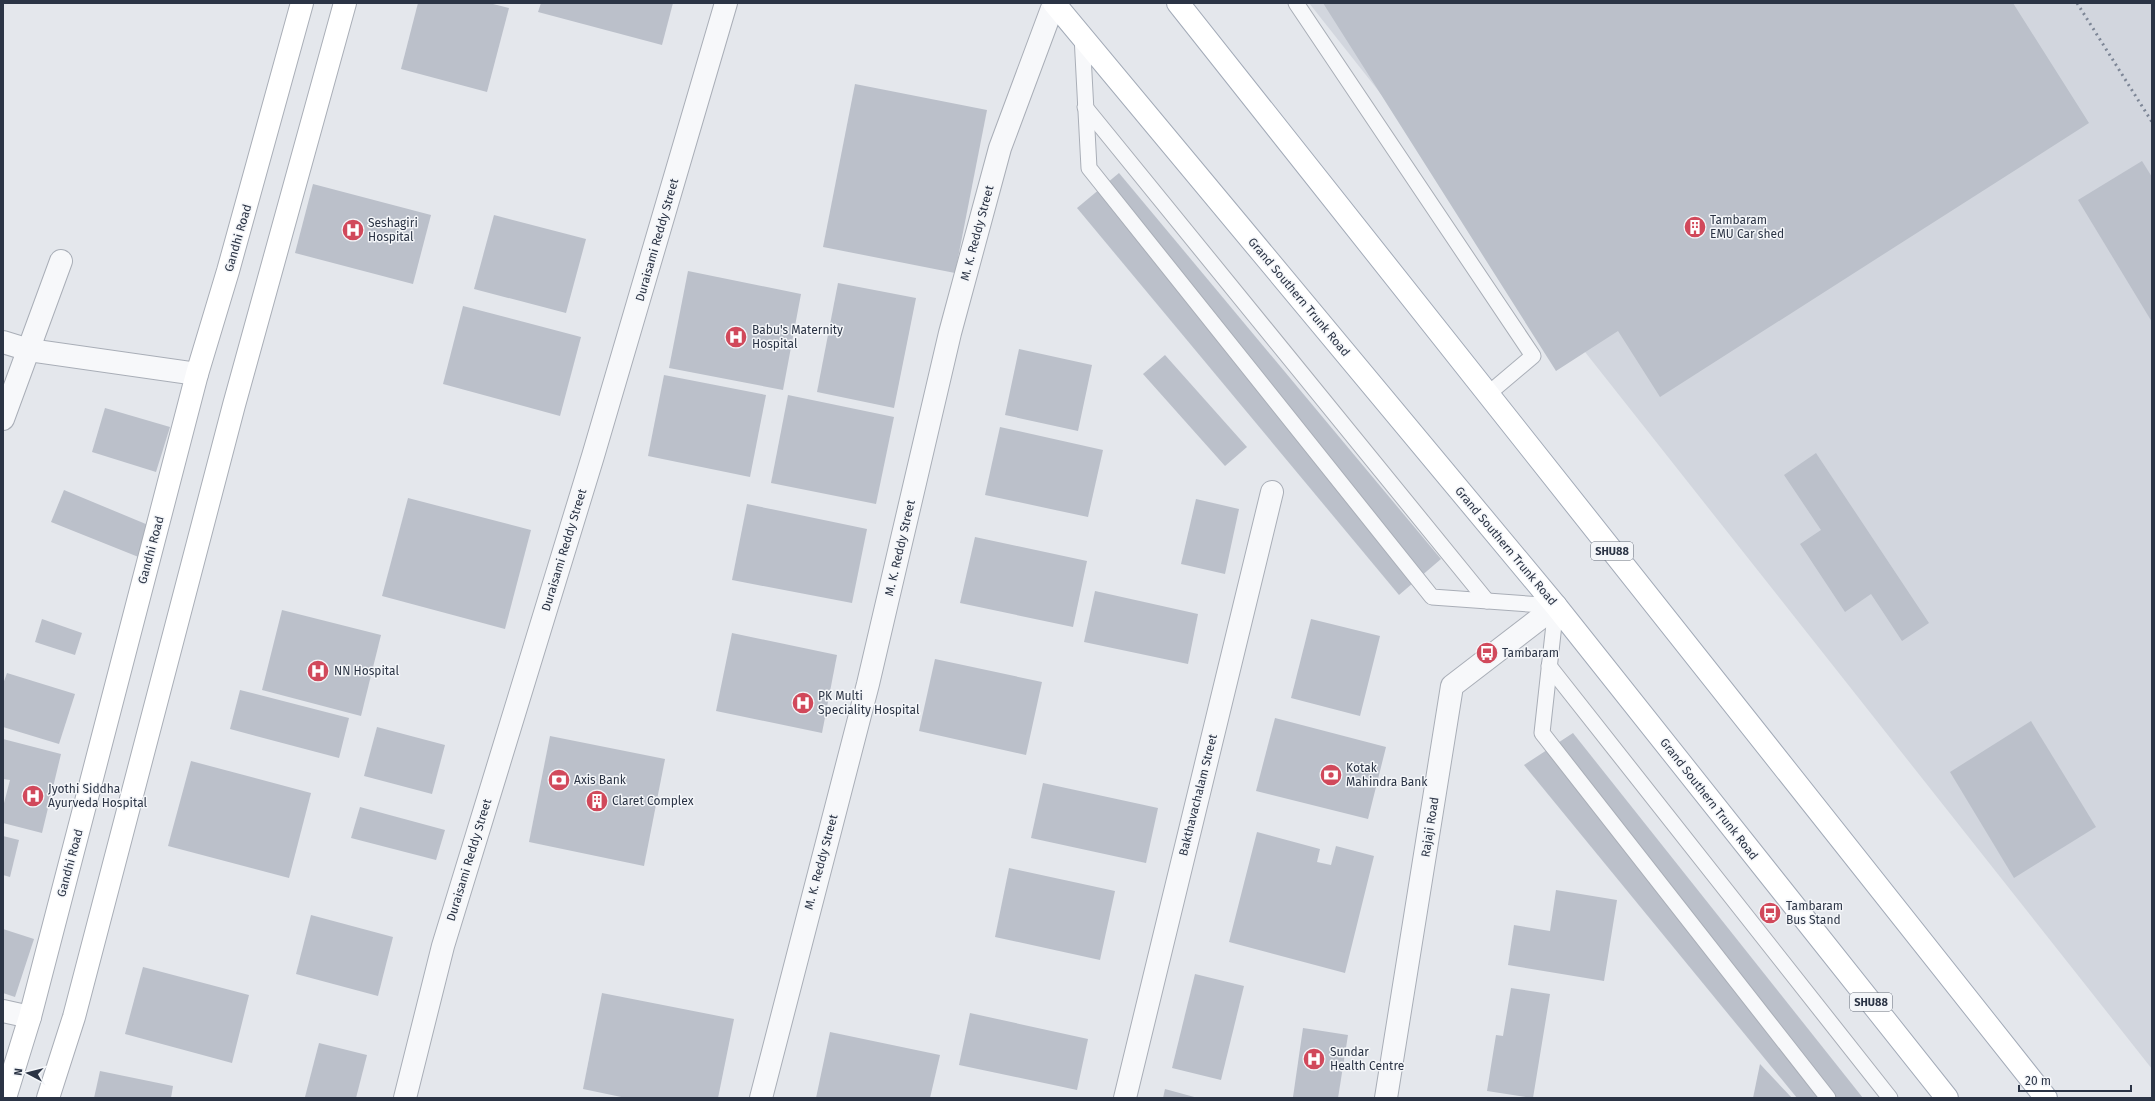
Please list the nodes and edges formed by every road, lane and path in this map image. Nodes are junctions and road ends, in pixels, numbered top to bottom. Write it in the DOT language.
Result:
graph roads {
  1 [pos="302,3"];
  2 [pos="345,3"];
  3 [pos="726,3"];
  4 [pos="1054,3"];
  5 [pos="1178,3"];
  6 [pos="1296,3"];
  7 [pos="1082,36"];
  8 [pos="1085,107"];
  9 [pos="61,261"];
  10 [pos="3,342"];
  11 [pos="29,350"];
  12 [pos="197,374"];
  13 [pos="1488,394"];
  14 [pos="3,419"];
  15 [pos="1272,492"];
  16 [pos="1487,601"];
  17 [pos="1556,606"];
  18 [pos="1549,666"];
  19 [pos="3,1012"];
  20 [pos="30,1017"];
  21 [pos="5,1098"];
  22 [pos="48,1098"];
  23 [pos="405,1098"];
  24 [pos="761,1098"];
  25 [pos="1125,1098"];
  26 [pos="1386,1098"];
  27 [pos="1828,1098"];
  28 [pos="1890,1098"];
  29 [pos="1947,1098"];
  30 [pos="2046,1098"];
  1 -- 12 [label="main road, Gandhi Road"];
  2 -- 22 [label="main road"];
  3 -- 23 [label="street, Duraisami Reddy Street"];
  4 -- 7 [label="main road, Grand Southern Trunk Road / SHU88"];
  4 -- 24 [label="street, M. K. Reddy Street"];
  5 -- 13 [label="main road, SHU88"];
  6 -- 13 [label="lane"];
  7 -- 8 [label="lane"];
  7 -- 17 [label="main road, Grand Southern Trunk Road / SHU88"];
  8 -- 16 [label="lane"];
  8 -- 16 [label="lane"];
  9 -- 11 [label="street"];
  10 -- 11 [label="street"];
  11 -- 12 [label="street"];
  11 -- 14 [label="street"];
  12 -- 20 [label="main road, Gandhi Road"];
  13 -- 30 [label="main road, SHU88"];
  15 -- 25 [label="street, Bakthavachalam Street"];
  16 -- 17 [label="lane"];
  17 -- 18 [label="lane"];
  17 -- 26 [label="street, Rajaji Road"];
  17 -- 29 [label="main road, Grand Southern Trunk Road / SHU88"];
  18 -- 27 [label="lane"];
  18 -- 28 [label="lane"];
  19 -- 20 [label="street"];
  20 -- 21 [label="main road, Gandhi Road"];
}
